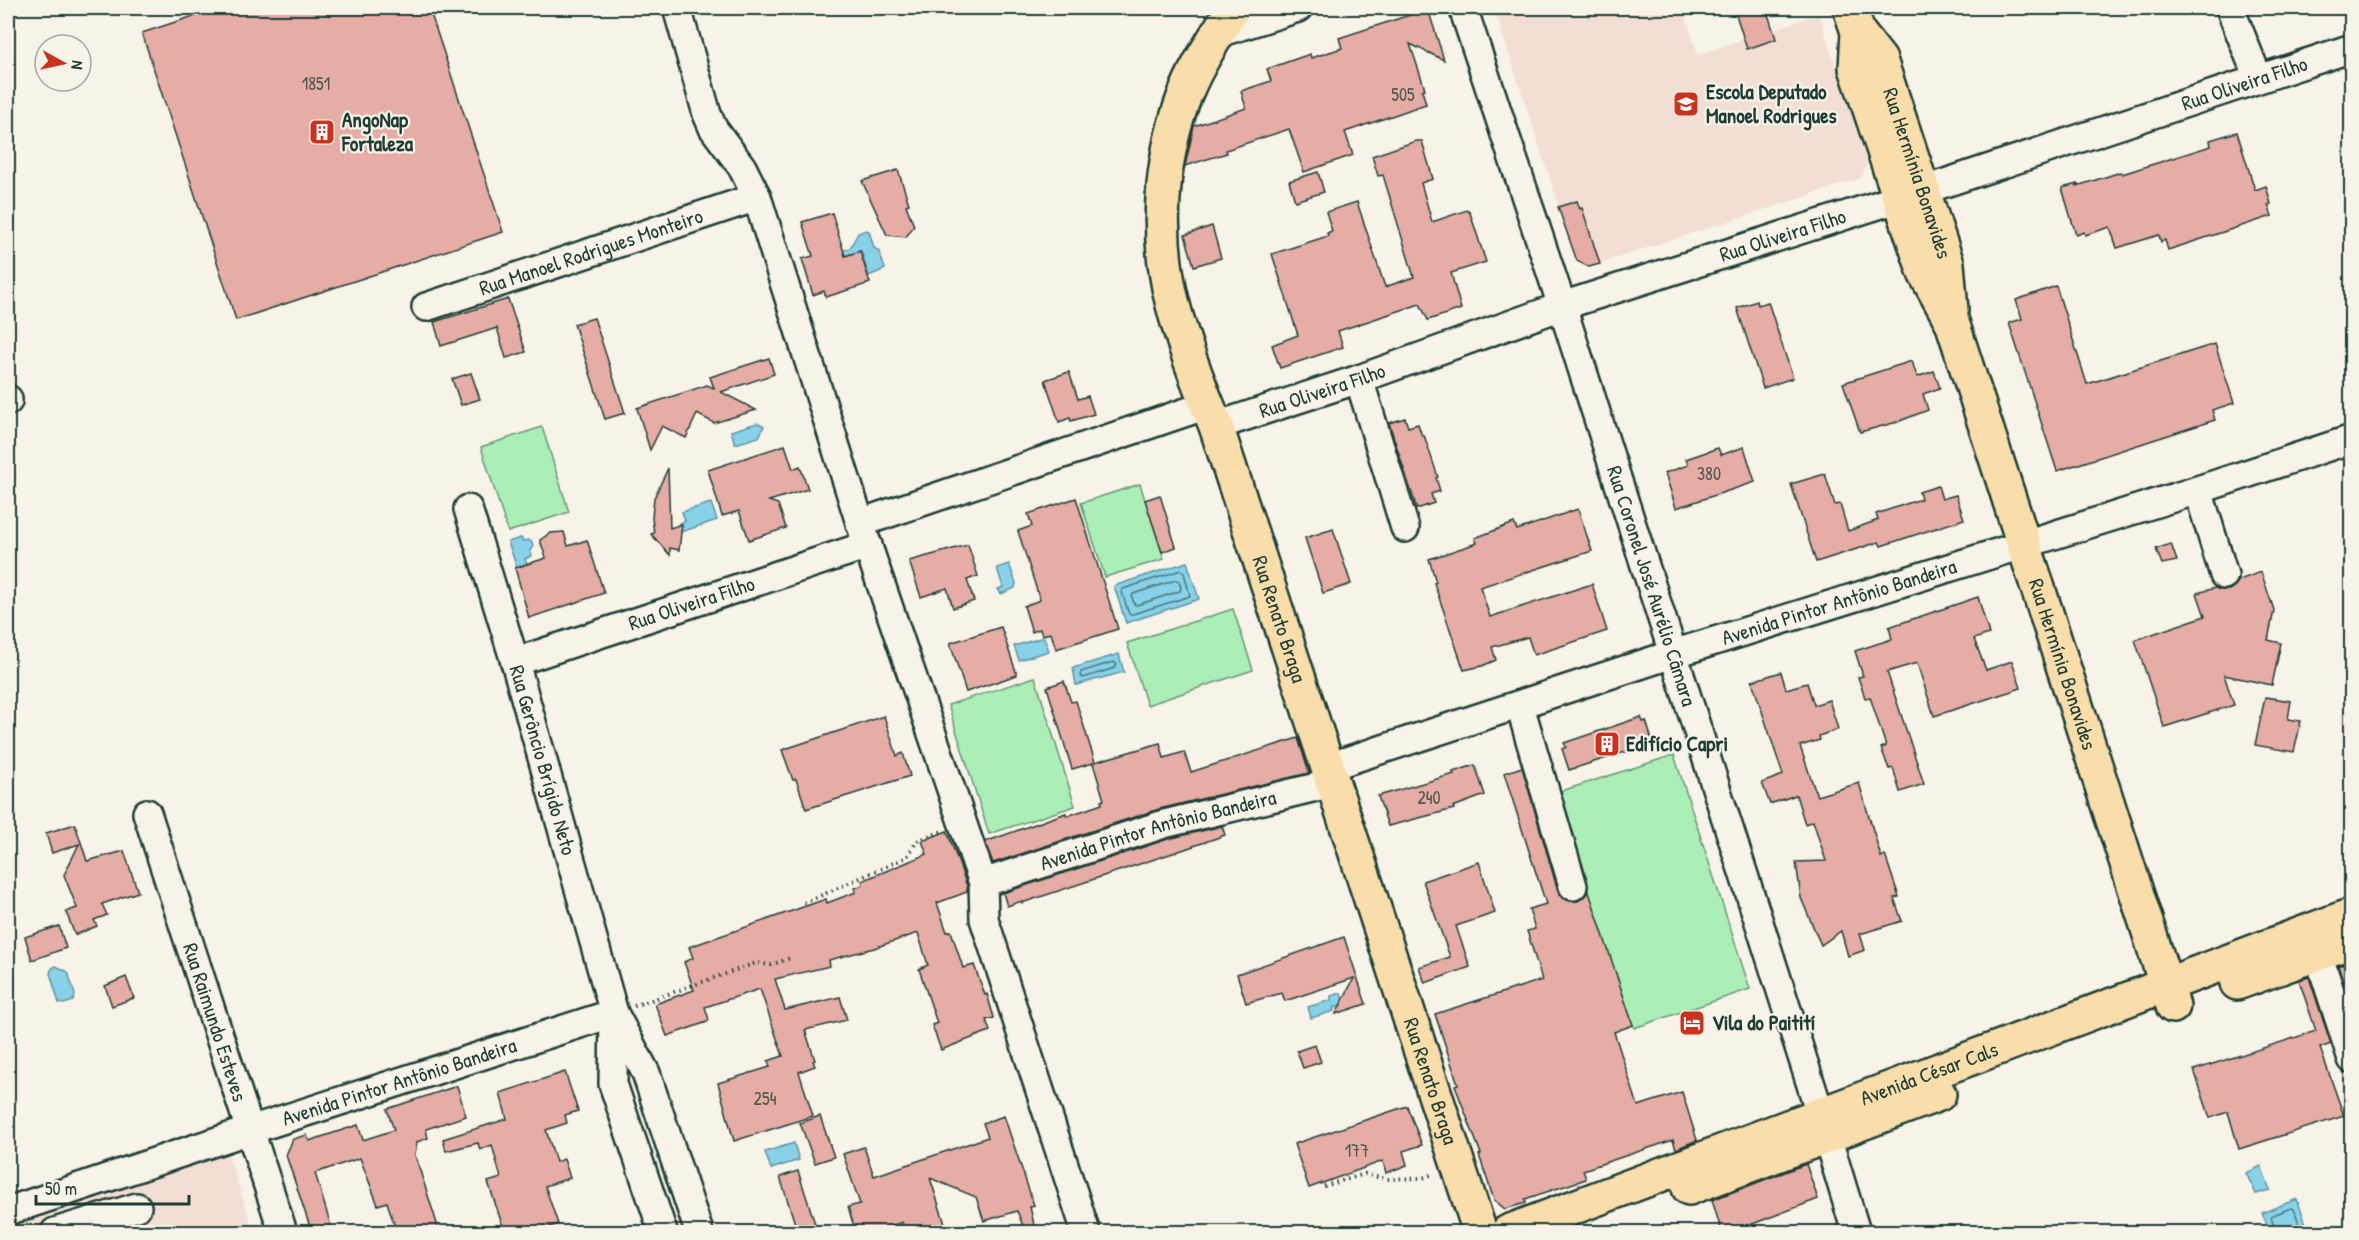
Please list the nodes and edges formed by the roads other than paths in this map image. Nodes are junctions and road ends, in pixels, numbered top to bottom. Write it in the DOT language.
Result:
graph roads {
  1 [pos="677,8"];
  2 [pos="1298,8"];
  3 [pos="1463,8"];
  4 [pos="2230,8"];
  5 [pos="1226,20"];
  6 [pos="1854,20"];
  7 [pos="2352,48"];
  8 [pos="2258,78"];
  9 [pos="1912,195"];
  10 [pos="757,197"];
  11 [pos="1562,306"];
  12 [pos="426,307"];
  13 [pos="1359,379"];
  14 [pos="1211,415"];
  15 [pos="2352,439"];
  16 [pos="2198,490"];
  17 [pos="468,509"];
  18 [pos="1405,528"];
  19 [pos="864,534"];
  20 [pos="2023,545"];
  21 [pos="2224,575"];
  22 [pos="1673,654"];
  23 [pos="515,662"];
  24 [pos="1520,706"];
  25 [pos="1331,775"];
  26 [pos="147,813"];
  27 [pos="983,883"];
  28 [pos="1573,886"];
  29 [pos="2352,915"];
  30 [pos="2352,941"];
  31 [pos="2318,954"];
  32 [pos="2170,996"];
  33 [pos="614,1013"];
  34 [pos="2352,1059"];
  35 [pos="1823,1125"];
  36 [pos="250,1130"];
  37 [pos="137,1207"];
  38 [pos="8,1211"];
  39 [pos="55,1233"];
  40 [pos="283,1233"];
  41 [pos="663,1233"];
  42 [pos="699,1233"];
  43 [pos="1086,1233"];
  44 [pos="1480,1233"];
  45 [pos="1508,1233"];
  46 [pos="1570,1233"];
  47 [pos="1856,1233"];
  1 -- 10 [label="street"];
  2 -- 5 [label="street"];
  3 -- 11 [label="street, Rua Coronel José Aurélio Câmara"];
  4 -- 8 [label="street"];
  5 -- 14 [label="main road, Rua Renato Braga"];
  6 -- 9 [label="main road, Rua Hermínia Bonavides"];
  7 -- 8 [label="street, Rua Oliveira Filho"];
  8 -- 9 [label="street, Rua Oliveira Filho"];
  9 -- 11 [label="street, Rua Oliveira Filho"];
  9 -- 20 [label="main road, Rua Hermínia Bonavides"];
  10 -- 12 [label="street, Rua Manoel Rodrigues Monteiro"];
  10 -- 19 [label="street"];
  11 -- 13 [label="street, Rua Oliveira Filho"];
  11 -- 22 [label="street, Rua Coronel José Aurélio Câmara"];
  13 -- 14 [label="street, Rua Oliveira Filho"];
  13 -- 18 [label="street"];
  14 -- 19 [label="street, Rua Oliveira Filho"];
  14 -- 25 [label="main road, Rua Renato Braga"];
  15 -- 16 [label="street, Avenida Pintor Antônio Bandeira"];
  16 -- 20 [label="street, Avenida Pintor Antônio Bandeira"];
  16 -- 21 [label="street"];
  17 -- 23 [label="street, Rua Gerôncio Brígido Neto"];
  19 -- 23 [label="street, Rua Oliveira Filho"];
  19 -- 27 [label="street"];
  20 -- 22 [label="street, Avenida Pintor Antônio Bandeira"];
  20 -- 32 [label="main road, Rua Hermínia Bonavides"];
  22 -- 24 [label="street, Avenida Pintor Antônio Bandeira"];
  22 -- 35 [label="street, Rua Coronel José Aurélio Câmara"];
  23 -- 33 [label="street, Rua Gerôncio Brígido Neto"];
  24 -- 25 [label="street, Avenida Pintor Antônio Bandeira"];
  24 -- 28 [label="street"];
  25 -- 27 [label="street, Avenida Pintor Antônio Bandeira"];
  25 -- 44 [label="main road, Rua Renato Braga"];
  26 -- 36 [label="street, Rua Raimundo Esteves"];
  27 -- 43 [label="street"];
  29 -- 32 [label="main road, Avenida César Cals"];
  30 -- 31 [label="main road, Avenida César Cals"];
  31 -- 32 [label="main road, Avenida César Cals"];
  31 -- 34 [label="street"];
  32 -- 35 [label="main road, Avenida César Cals"];
  33 -- 36 [label="street, Avenida Pintor Antônio Bandeira"];
  33 -- 41 [label="street, Rua Gerôncio Brígido Neto"];
  33 -- 42 [label="street, Rua Gerôncio Brígido Neto"];
  35 -- 45 [label="main road, Avenida César Cals"];
  35 -- 46 [label="main road, Avenida César Cals"];
  35 -- 47 [label="street, Rua Coronel José Aurélio Câmara"];
  36 -- 38 [label="street, Avenida Pintor Antônio Bandeira"];
  36 -- 40 [label="street, Rua Raimundo Esteves"];
  37 -- 39 [label="street"];
}
